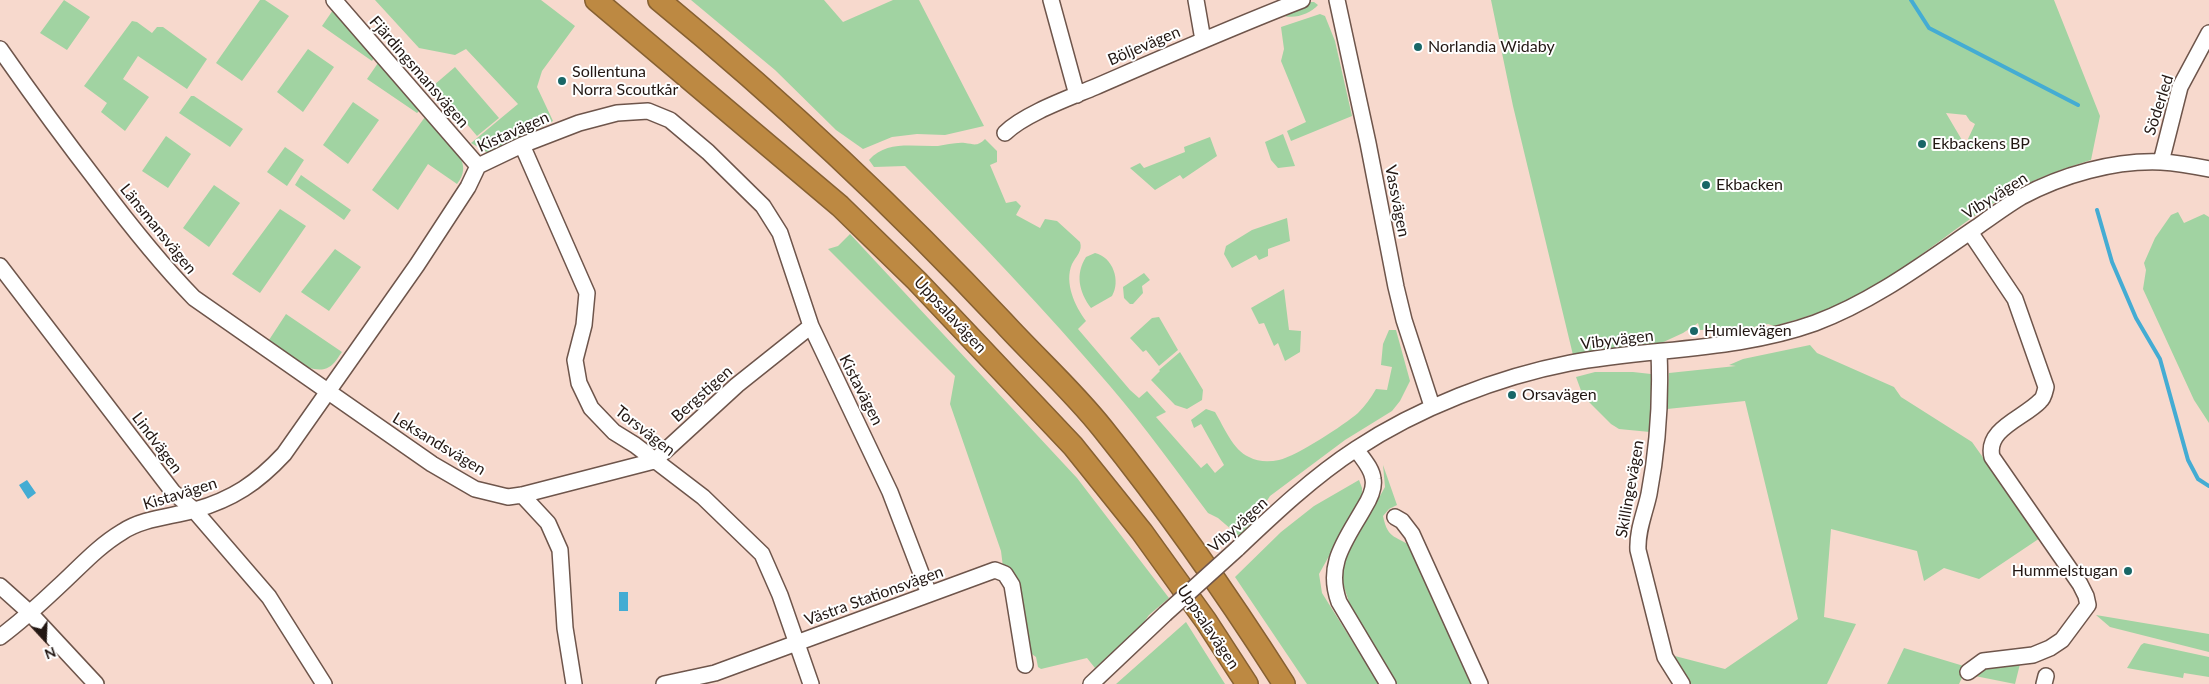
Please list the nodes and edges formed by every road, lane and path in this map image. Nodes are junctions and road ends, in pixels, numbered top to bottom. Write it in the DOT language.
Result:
graph roads {
  1 [pos="334,0"];
  2 [pos="596,0"];
  3 [pos="659,0"];
  4 [pos="1051,0"];
  5 [pos="1196,0"];
  6 [pos="1302,0"];
  7 [pos="1337,0"];
  8 [pos="2209,33"];
  9 [pos="1203,40"];
  10 [pos="0,49"];
  11 [pos="1077,95"];
  12 [pos="1005,133"];
  13 [pos="522,145"];
  14 [pos="2161,162"];
  15 [pos="478,166"];
  16 [pos="2209,169"];
  17 [pos="1970,232"];
  18 [pos="0,266"];
  19 [pos="811,326"];
  20 [pos="1659,352"];
  21 [pos="326,392"];
  22 [pos="1432,406"];
  23 [pos="1356,449"];
  24 [pos="654,461"];
  25 [pos="522,495"];
  26 [pos="194,510"];
  27 [pos="1395,517"];
  28 [pos="0,586"];
  29 [pos="929,594"];
  30 [pos="29,612"];
  31 [pos="0,637"];
  32 [pos="798,643"];
  33 [pos="1025,665"];
  34 [pos="1968,672"];
  35 [pos="96,684"];
  36 [pos="324,684"];
  37 [pos="574,684"];
  38 [pos="664,684"];
  39 [pos="811,684"];
  40 [pos="1091,684"];
  41 [pos="1246,684"];
  42 [pos="1284,684"];
  43 [pos="1388,684"];
  44 [pos="1480,684"];
  45 [pos="1682,684"];
  1 -- 15 [label="street, Fjärdingsmansvägen"];
  2 -- 41 [label="highway, Uppsalavägen"];
  3 -- 42 [label="highway, Uppsalavägen"];
  4 -- 11 [label="street"];
  5 -- 9 [label="street"];
  6 -- 9 [label="street, Böljevägen"];
  7 -- 22 [label="street, Vassvägen"];
  8 -- 14 [label="street, Söderled"];
  9 -- 11 [label="street, Böljevägen"];
  10 -- 21 [label="street, Länsmansvägen"];
  11 -- 12 [label="street, Böljevägen"];
  13 -- 15 [label="street, Kistavägen"];
  13 -- 19 [label="street, Kistavägen"];
  13 -- 24 [label="street, Torsvägen"];
  14 -- 16 [label="street, Vibyvägen"];
  14 -- 17 [label="street, Vibyvägen"];
  15 -- 21 [label="street, Kistavägen"];
  17 -- 20 [label="street, Vibyvägen"];
  17 -- 34 [label="street"];
  18 -- 26 [label="street, Lindvägen"];
  19 -- 24 [label="street, Bergstigen"];
  19 -- 29 [label="street, Kistavägen"];
  20 -- 22 [label="street, Vibyvägen"];
  20 -- 45 [label="street, Skillingevägen"];
  21 -- 25 [label="street, Leksandsvägen"];
  21 -- 26 [label="street, Kistavägen"];
  22 -- 23 [label="street, Vibyvägen"];
  23 -- 40 [label="street, Vibyvägen, bridge"];
  23 -- 43 [label="street"];
  24 -- 25 [label="street, Bergstigen"];
  24 -- 32 [label="street, Torsvägen"];
  25 -- 37 [label="street"];
  26 -- 30 [label="street, Kistavägen"];
  26 -- 36 [label="street, Lindvägen"];
  27 -- 44 [label="street"];
  28 -- 30 [label="street"];
  29 -- 32 [label="street, Västra Stationsvägen"];
  29 -- 33 [label="street, Västra Stationsvägen"];
  30 -- 31 [label="street, Kistavägen"];
  30 -- 35 [label="street"];
  32 -- 38 [label="street, Västra Stationsvägen"];
  32 -- 39 [label="street, Torsvägen"];
}
